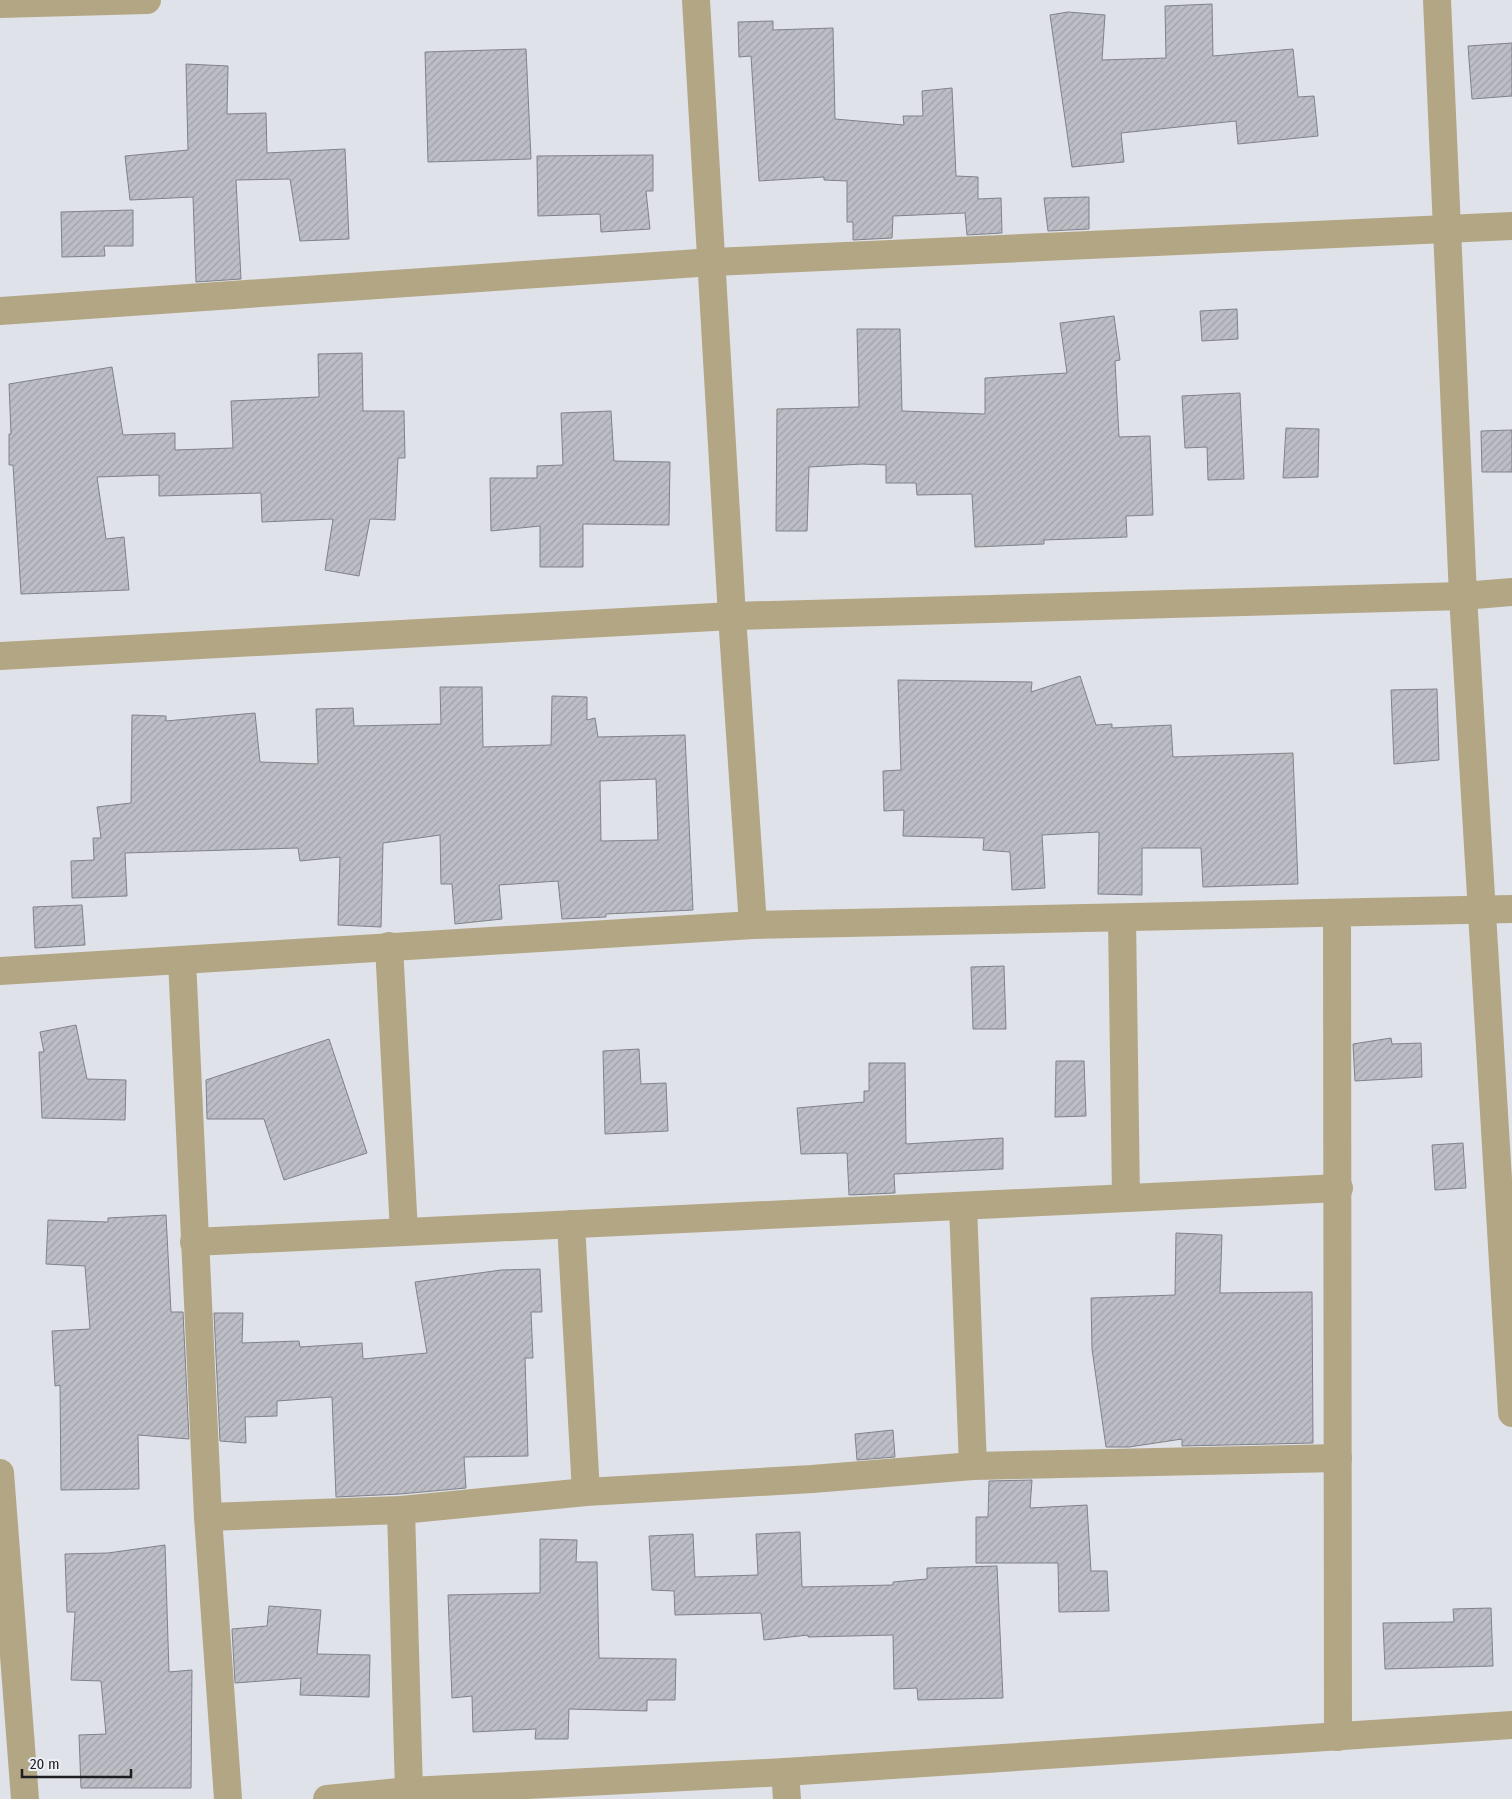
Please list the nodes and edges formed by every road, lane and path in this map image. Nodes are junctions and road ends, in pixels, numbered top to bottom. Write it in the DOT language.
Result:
graph roads {
  1 [pos="148,0"];
  2 [pos="696,0"];
  3 [pos="1436,0"];
  4 [pos="0,4"];
  5 [pos="1512,226"];
  6 [pos="1445,228"];
  7 [pos="713,262"];
  8 [pos="0,311"];
  9 [pos="1512,592"];
  10 [pos="1463,596"];
  11 [pos="732,616"];
  12 [pos="0,656"];
  13 [pos="1512,909"];
  14 [pos="1484,910"];
  15 [pos="1337,913"];
  16 [pos="1122,919"];
  17 [pos="753,925"];
  18 [pos="389,946"];
  19 [pos="182,960"];
  20 [pos="0,971"];
  21 [pos="1505,1164"];
  22 [pos="1339,1188"];
  23 [pos="1126,1198"];
  24 [pos="963,1206"];
  25 [pos="571,1224"];
  26 [pos="404,1232"];
  27 [pos="194,1242"];
  28 [pos="1512,1413"];
  29 [pos="1338,1458"];
  30 [pos="973,1466"];
  31 [pos="0,1473"];
  32 [pos="586,1492"];
  33 [pos="401,1510"];
  34 [pos="208,1517"];
  35 [pos="2,1531"];
  36 [pos="1512,1725"];
  37 [pos="1338,1737"];
  38 [pos="785,1772"];
  39 [pos="409,1790"];
  40 [pos="25,1799"];
  41 [pos="228,1799"];
  42 [pos="327,1799"];
  43 [pos="787,1799"];
  1 -- 4 [label="street"];
  2 -- 7 [label="street"];
  3 -- 6 [label="street"];
  5 -- 6 [label="street"];
  6 -- 7 [label="street"];
  6 -- 10 [label="street"];
  7 -- 8 [label="street"];
  7 -- 11 [label="street"];
  9 -- 10 [label="street"];
  10 -- 11 [label="street"];
  10 -- 14 [label="street"];
  11 -- 12 [label="street"];
  11 -- 17 [label="street"];
  13 -- 14 [label="street"];
  14 -- 15 [label="street"];
  14 -- 21 [label="street"];
  15 -- 16 [label="street"];
  15 -- 22 [label="street"];
  16 -- 17 [label="street"];
  16 -- 23 [label="street"];
  17 -- 18 [label="street"];
  18 -- 19 [label="street"];
  18 -- 26 [label="street"];
  19 -- 20 [label="street"];
  19 -- 27 [label="street"];
  21 -- 28 [label="street"];
  22 -- 23 [label="street"];
  22 -- 29 [label="street"];
  23 -- 24 [label="street"];
  24 -- 25 [label="street"];
  24 -- 30 [label="street"];
  25 -- 26 [label="street"];
  25 -- 32 [label="street"];
  26 -- 27 [label="street"];
  27 -- 34 [label="street"];
  29 -- 30 [label="street"];
  29 -- 37 [label="street"];
  30 -- 32 [label="street"];
  31 -- 35 [label="street"];
  32 -- 33 [label="street"];
  33 -- 34 [label="street"];
  33 -- 39 [label="street"];
  34 -- 41 [label="street"];
  35 -- 40 [label="street"];
  36 -- 37 [label="street"];
  37 -- 38 [label="street"];
  38 -- 39 [label="street"];
  38 -- 43 [label="street"];
  39 -- 42 [label="street"];
}
